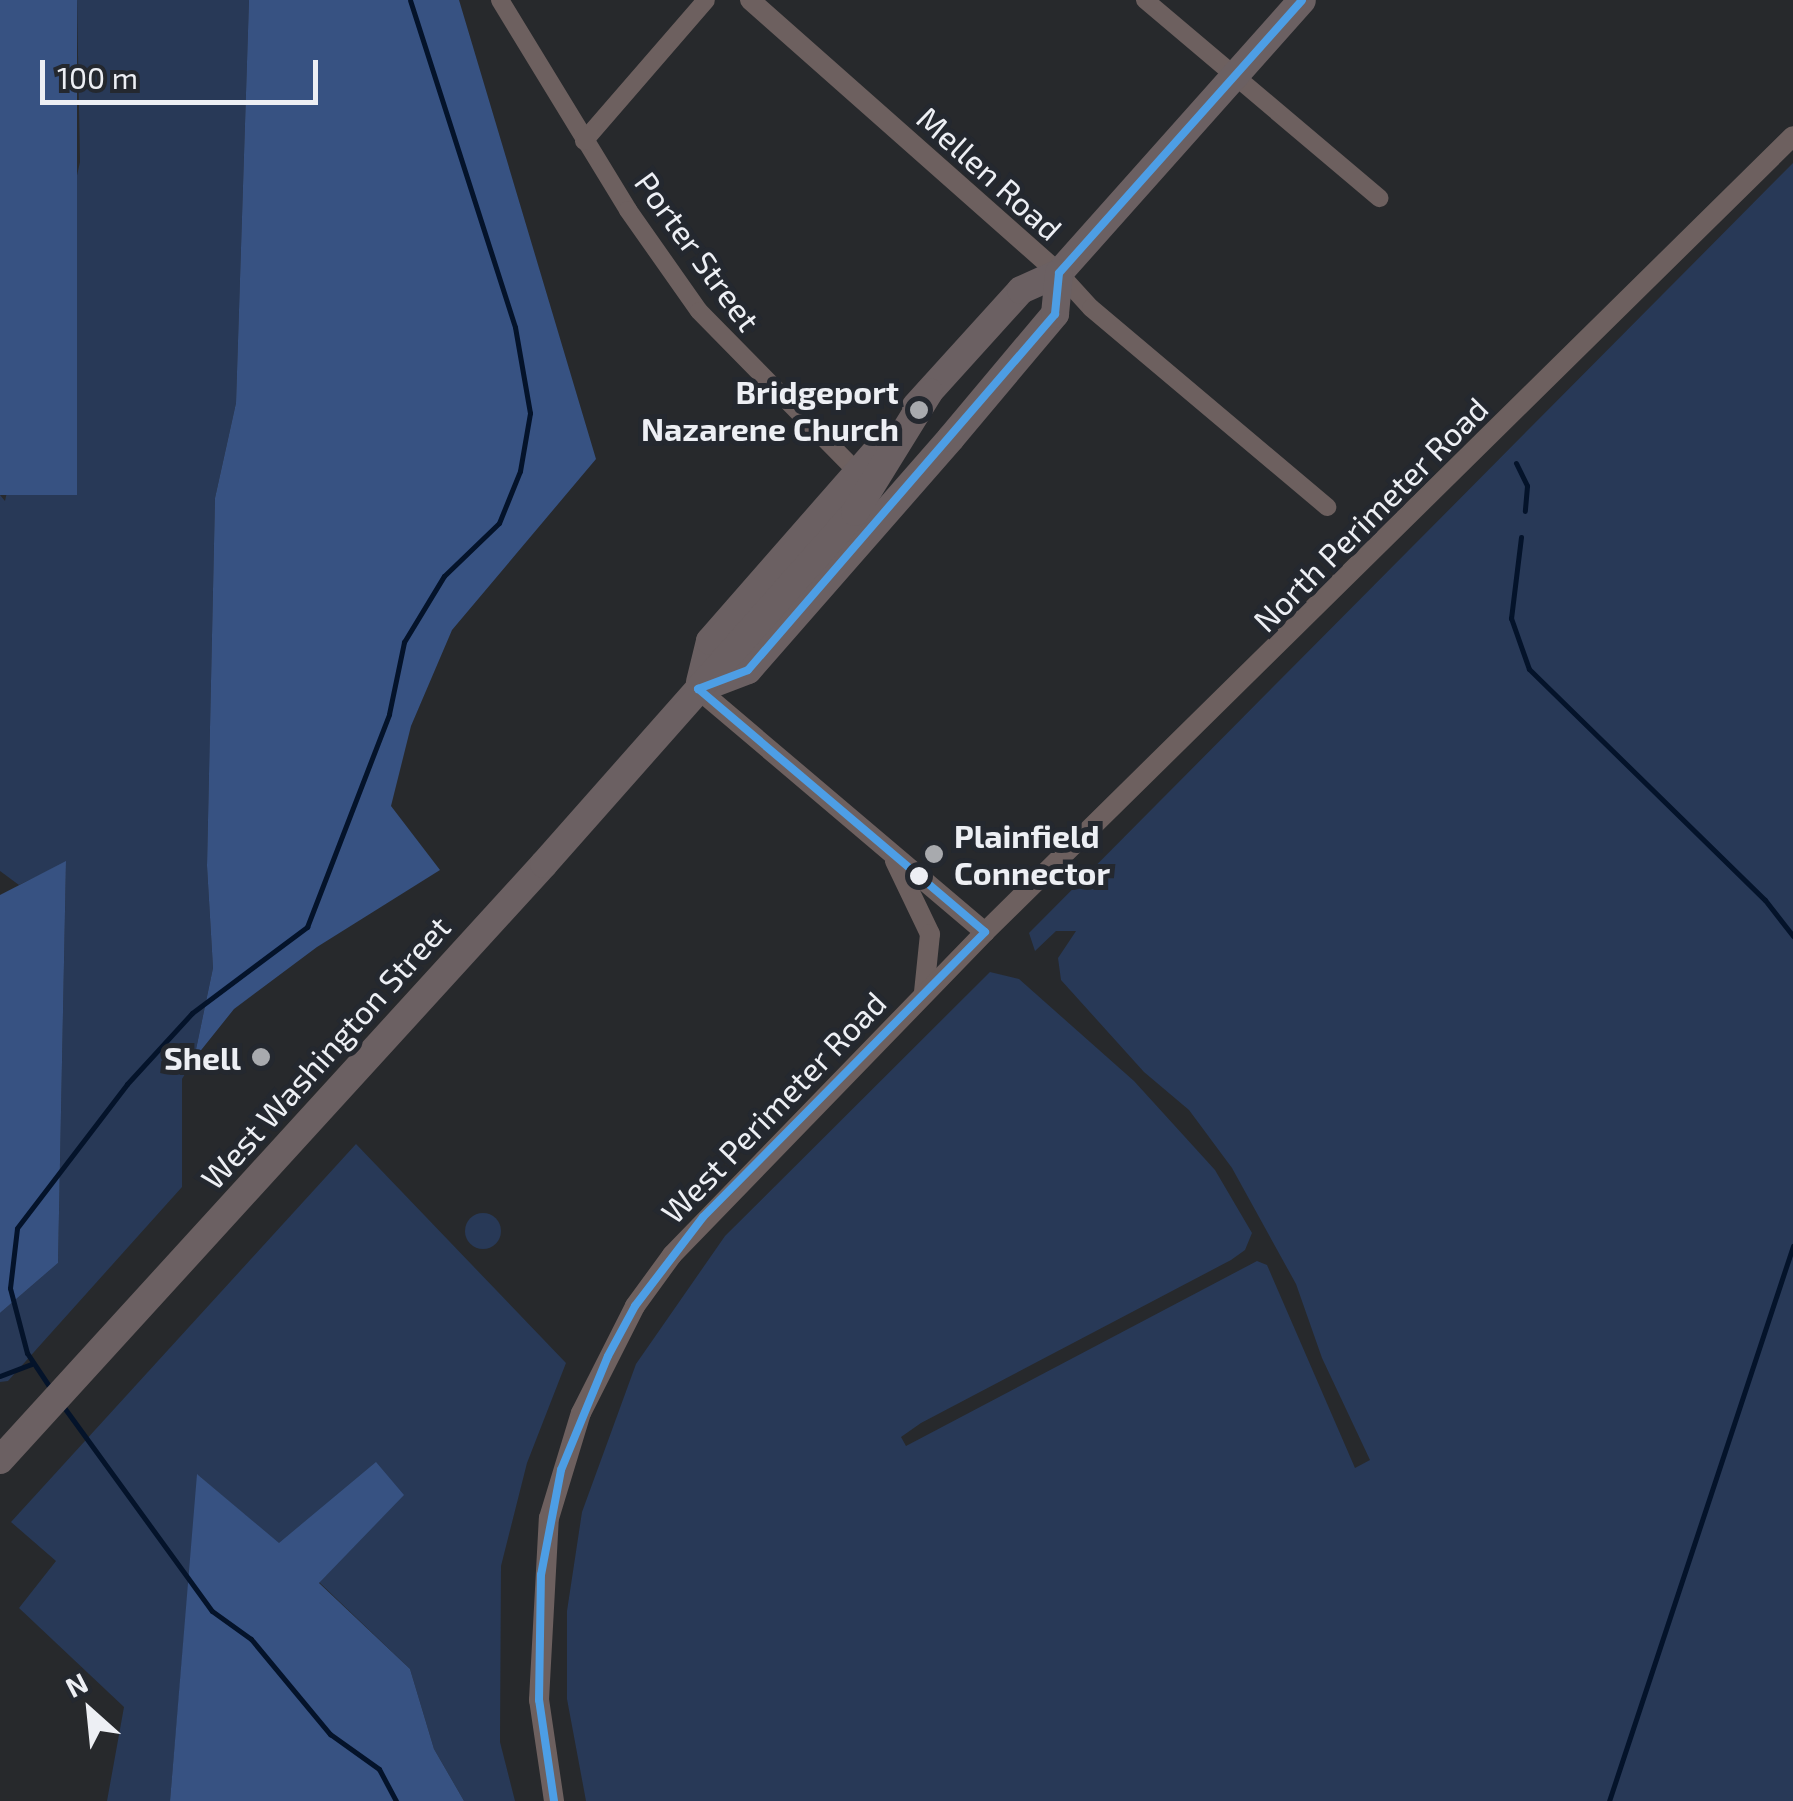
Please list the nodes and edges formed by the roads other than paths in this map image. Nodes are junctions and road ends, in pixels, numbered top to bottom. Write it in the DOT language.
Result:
graph roads {
  1 [pos="500,0"];
  2 [pos="706,0"];
  3 [pos="750,0"];
  4 [pos="1145,0"];
  5 [pos="1302,0"];
  6 [pos="1233,78"];
  7 [pos="1793,136"];
  8 [pos="584,141"];
  9 [pos="1380,198"];
  10 [pos="1058,273"];
  11 [pos="928,392"];
  12 [pos="857,472"];
  13 [pos="1327,508"];
  14 [pos="698,689"];
  15 [pos="889,850"];
  16 [pos="985,932"];
  17 [pos="924,994"];
  18 [pos="0,1460"];
  19 [pos="554,1801"];
  1 -- 8 [label="street, Porter Street"];
  2 -- 8 [label="street"];
  3 -- 10 [label="street, Mellen Road"];
  4 -- 6 [label="street"];
  5 -- 6 [label="main road, West Washington Street"];
  6 -- 9 [label="street"];
  6 -- 10 [label="main road, West Washington Street"];
  7 -- 16 [label="street, North Perimeter Road"];
  8 -- 12 [label="street, Porter Street"];
  10 -- 11 [label="main road, West Washington Street"];
  10 -- 13 [label="street, Mellen Road"];
  10 -- 14 [label="main road, West Washington Street"];
  11 -- 12 [label="main road, West Washington Street"];
  11 -- 14 [label="main road"];
  12 -- 14 [label="main road, West Washington Street"];
  14 -- 15 [label="street"];
  14 -- 18 [label="main road, West Washington Street"];
  15 -- 16 [label="street"];
  15 -- 17 [label="street"];
  16 -- 17 [label="street, West Perimeter Road"];
  17 -- 19 [label="street, West Perimeter Road"];
}
